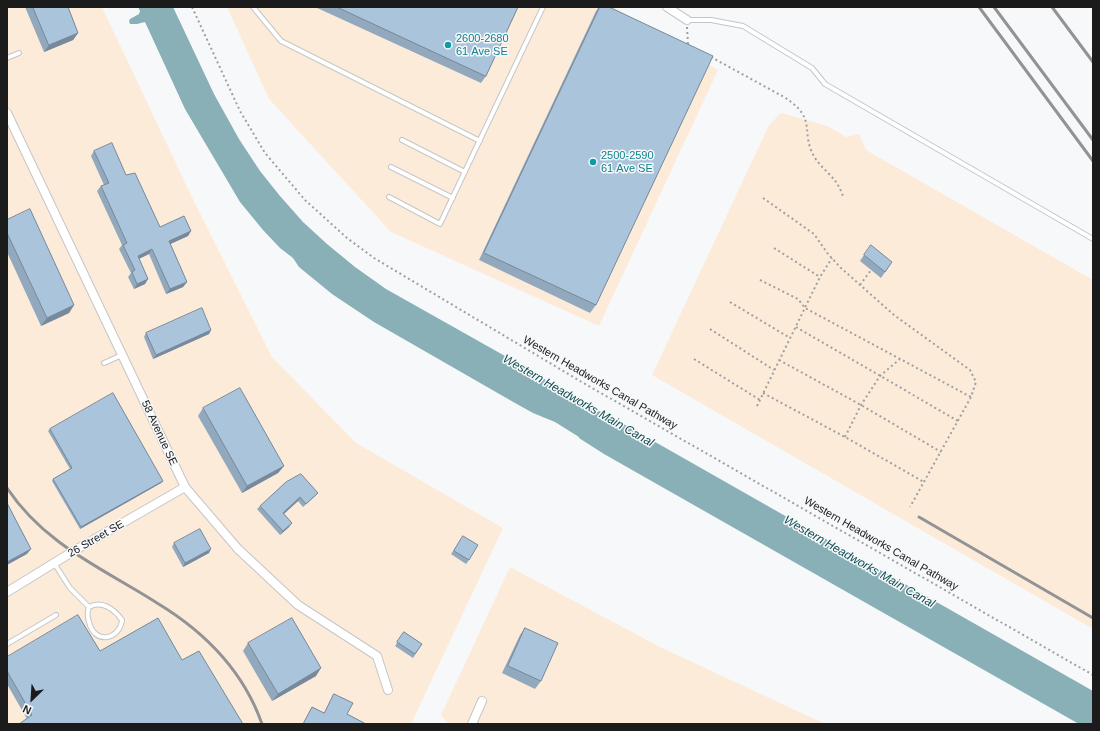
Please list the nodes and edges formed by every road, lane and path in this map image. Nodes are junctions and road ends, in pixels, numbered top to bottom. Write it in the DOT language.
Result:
graph roads {
  1 [pos="192,7"];
  2 [pos="253,7"];
  3 [pos="543,7"];
  4 [pos="667,7"];
  5 [pos="687,20"];
  6 [pos="694,48"];
  7 [pos="18,53"];
  8 [pos="707,55"];
  9 [pos="7,58"];
  10 [pos="7,113"];
  11 [pos="402,140"];
  12 [pos="480,141"];
  13 [pos="391,167"];
  14 [pos="465,172"];
  15 [pos="843,196"];
  16 [pos="389,197"];
  17 [pos="453,198"];
  18 [pos="763,198"];
  19 [pos="1093,239"];
  20 [pos="774,248"];
  21 [pos="832,258"];
  22 [pos="871,270"];
  23 [pos="820,278"];
  24 [pos="760,280"];
  25 [pos="860,285"];
  26 [pos="730,302"];
  27 [pos="805,308"];
  28 [pos="796,327"];
  29 [pos="710,329"];
  30 [pos="790,338"];
  31 [pos="122,355"];
  32 [pos="694,359"];
  33 [pos="900,359"];
  34 [pos="779,360"];
  35 [pos="104,363"];
  36 [pos="774,370"];
  37 [pos="880,376"];
  38 [pos="763,393"];
  39 [pos="971,397"];
  40 [pos="760,400"];
  41 [pos="861,405"];
  42 [pos="757,406"];
  43 [pos="958,421"];
  44 [pos="845,437"];
  45 [pos="941,452"];
  46 [pos="924,482"];
  47 [pos="185,487"];
  48 [pos="910,508"];
  49 [pos="54,563"];
  50 [pos="7,592"];
  51 [pos="89,607"];
  52 [pos="56,615"];
  53 [pos="7,644"];
  54 [pos="1093,674"];
  55 [pos="388,690"];
  56 [pos="482,701"];
  57 [pos="472,724"];
  1 -- 54 [label="path, Western Headworks Canal Pathway"];
  2 -- 12 [label="lane"];
  3 -- 12 [label="lane"];
  4 -- 5 [label="street"];
  5 -- 6 [label="path"];
  5 -- 19 [label="lane"];
  7 -- 9 [label="lane"];
  8 -- 15 [label="path"];
  10 -- 31 [label="street, 58 Avenue SE"];
  11 -- 14 [label="lane"];
  12 -- 14 [label="lane"];
  13 -- 17 [label="lane"];
  14 -- 17 [label="lane"];
  16 -- 17 [label="lane"];
  18 -- 21 [label="path"];
  20 -- 23 [label="path"];
  21 -- 23 [label="path"];
  21 -- 25 [label="path"];
  22 -- 25 [label="path"];
  23 -- 27 [label="path"];
  24 -- 27 [label="path"];
  25 -- 39 [label="path"];
  26 -- 30 [label="path"];
  27 -- 28 [label="path"];
  27 -- 33 [label="path"];
  28 -- 30 [label="path"];
  28 -- 37 [label="path"];
  29 -- 36 [label="path"];
  30 -- 34 [label="path"];
  31 -- 35 [label="lane"];
  31 -- 47 [label="street, 58 Avenue SE"];
  32 -- 40 [label="path"];
  33 -- 37 [label="path"];
  33 -- 39 [label="path"];
  34 -- 36 [label="path"];
  34 -- 41 [label="path"];
  36 -- 38 [label="path"];
  37 -- 41 [label="path"];
  37 -- 43 [label="path"];
  38 -- 40 [label="path"];
  38 -- 44 [label="path"];
  39 -- 43 [label="path"];
  40 -- 42 [label="path"];
  41 -- 44 [label="path"];
  41 -- 45 [label="path"];
  43 -- 45 [label="path"];
  44 -- 46 [label="path"];
  45 -- 46 [label="path"];
  46 -- 48 [label="path"];
  47 -- 49 [label="street, 26 Street SE"];
  47 -- 55 [label="street, 58 Avenue SE"];
  49 -- 50 [label="street, 26 Street SE"];
  49 -- 51 [label="lane"];
  51 -- 51 [label="lane"];
  52 -- 53 [label="lane"];
  56 -- 57 [label="street"];
}
